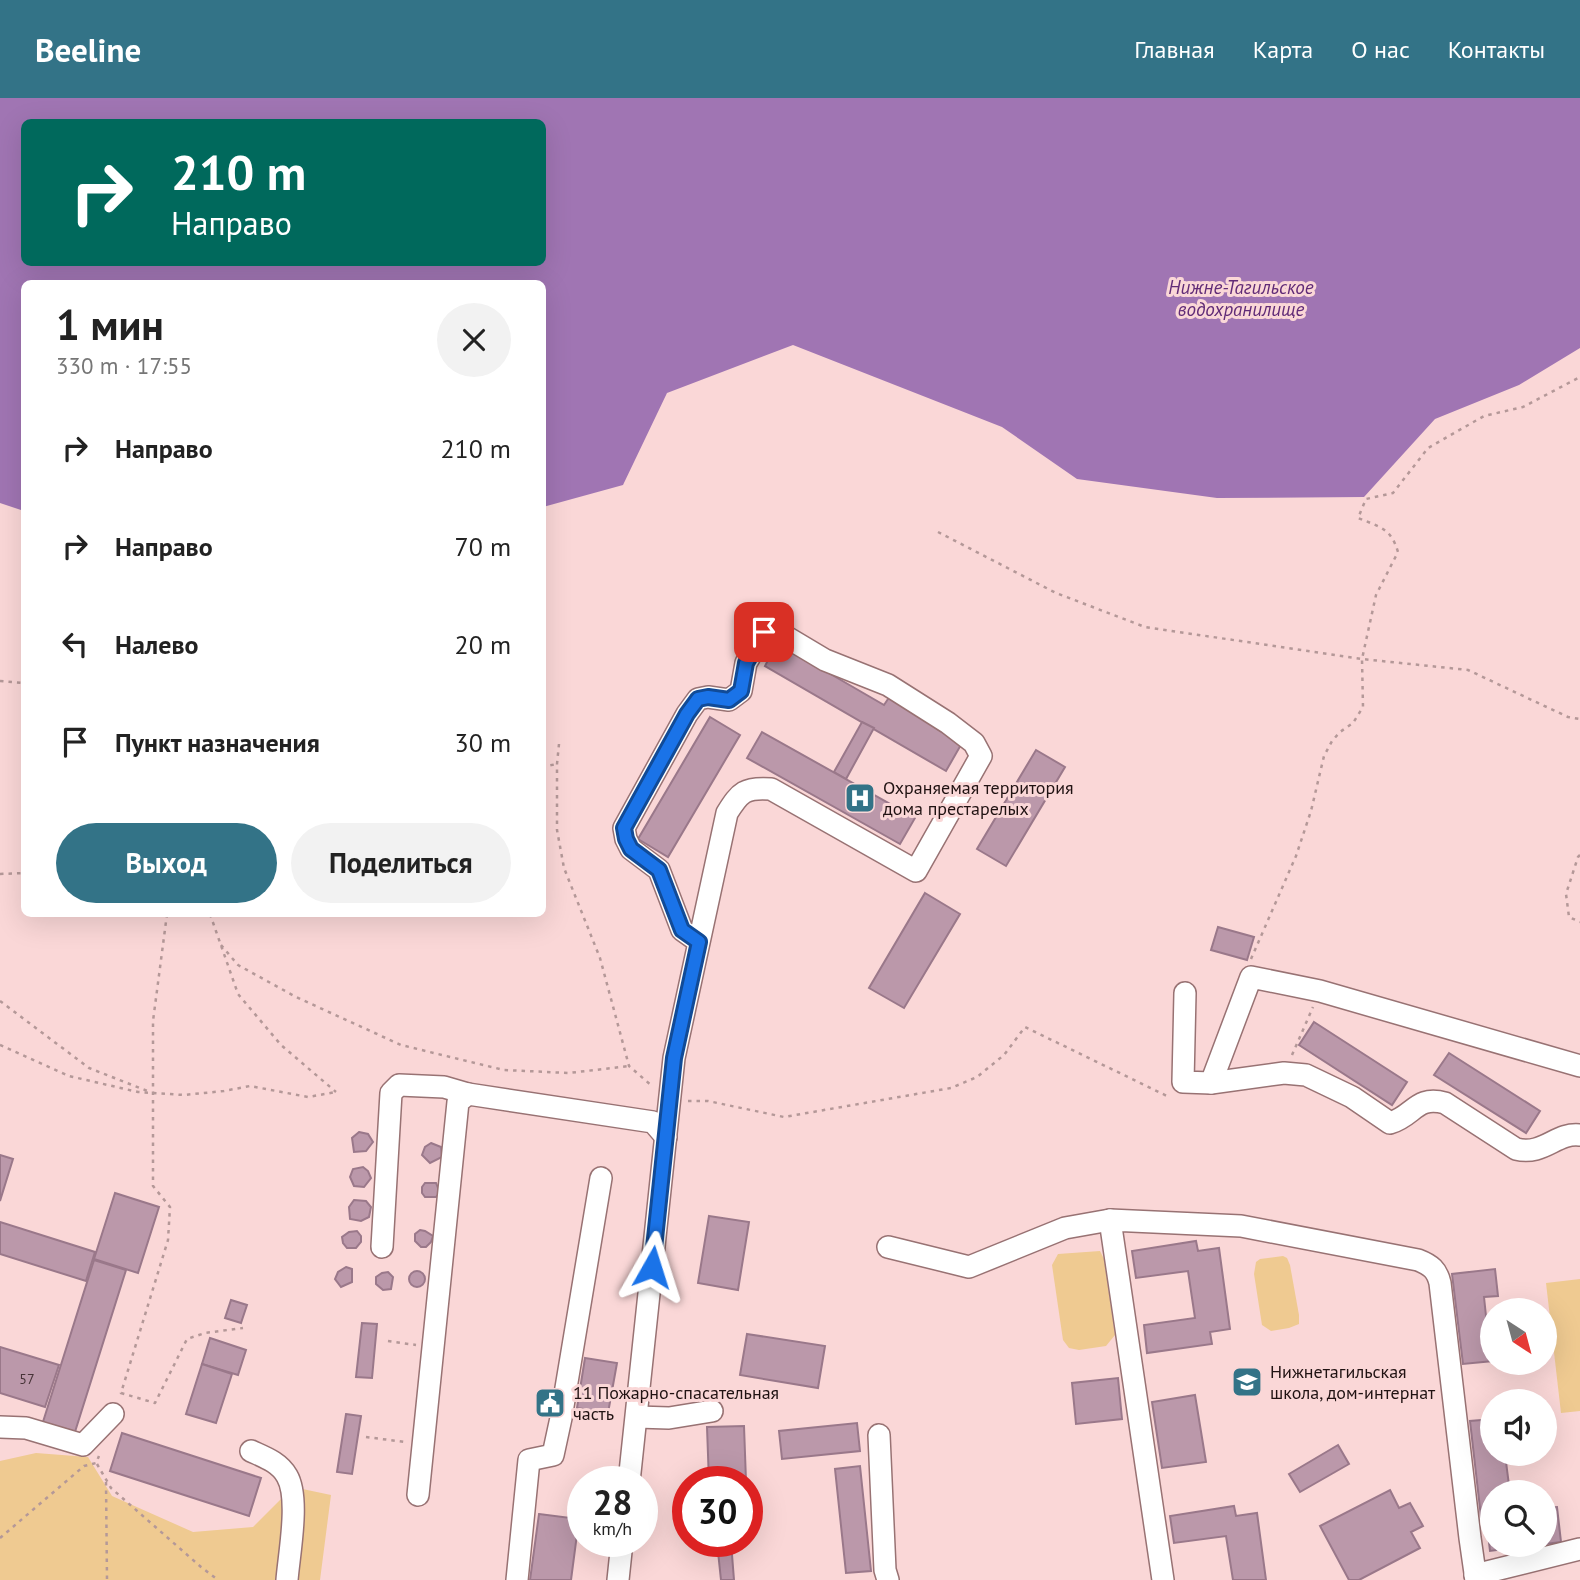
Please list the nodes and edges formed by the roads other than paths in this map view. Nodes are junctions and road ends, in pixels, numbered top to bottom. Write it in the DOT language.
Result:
graph roads {
  1 [pos="699,942"];
  2 [pos="1185,993"];
  3 [pos="1580,1066"];
  4 [pos="1211,1083"];
  5 [pos="468,1094"];
  6 [pos="1580,1135"];
  7 [pos="666,1138"];
  8 [pos="601,1178"];
  9 [pos="1110,1220"];
  10 [pos="382,1247"];
  11 [pos="888,1247"];
  12 [pos="712,1411"];
  13 [pos="114,1414"];
  14 [pos="637,1417"];
  15 [pos="0,1427"];
  16 [pos="879,1435"];
  17 [pos="251,1451"];
  18 [pos="631,1466"];
  19 [pos="418,1495"];
  20 [pos="1580,1549"];
  21 [pos="620,1557"];
  22 [pos="1476,1577"];
  23 [pos="287,1580"];
  24 [pos="517,1580"];
  25 [pos="618,1580"];
  26 [pos="888,1580"];
  27 [pos="1163,1580"];
  1 -- 1 [label="street"];
  1 -- 7 [label="street"];
  2 -- 4 [label="street"];
  3 -- 4 [label="street"];
  4 -- 6 [label="street"];
  5 -- 7 [label="street"];
  5 -- 10 [label="street"];
  5 -- 19 [label="street"];
  7 -- 14 [label="street"];
  8 -- 24 [label="street"];
  9 -- 11 [label="street"];
  9 -- 22 [label="street"];
  9 -- 27 [label="street"];
  12 -- 14 [label="street"];
  13 -- 15 [label="street"];
  14 -- 18 [label="street"];
  16 -- 26 [label="street"];
  17 -- 23 [label="street"];
  20 -- 22 [label="street"];
  21 -- 25 [label="street"];
}
